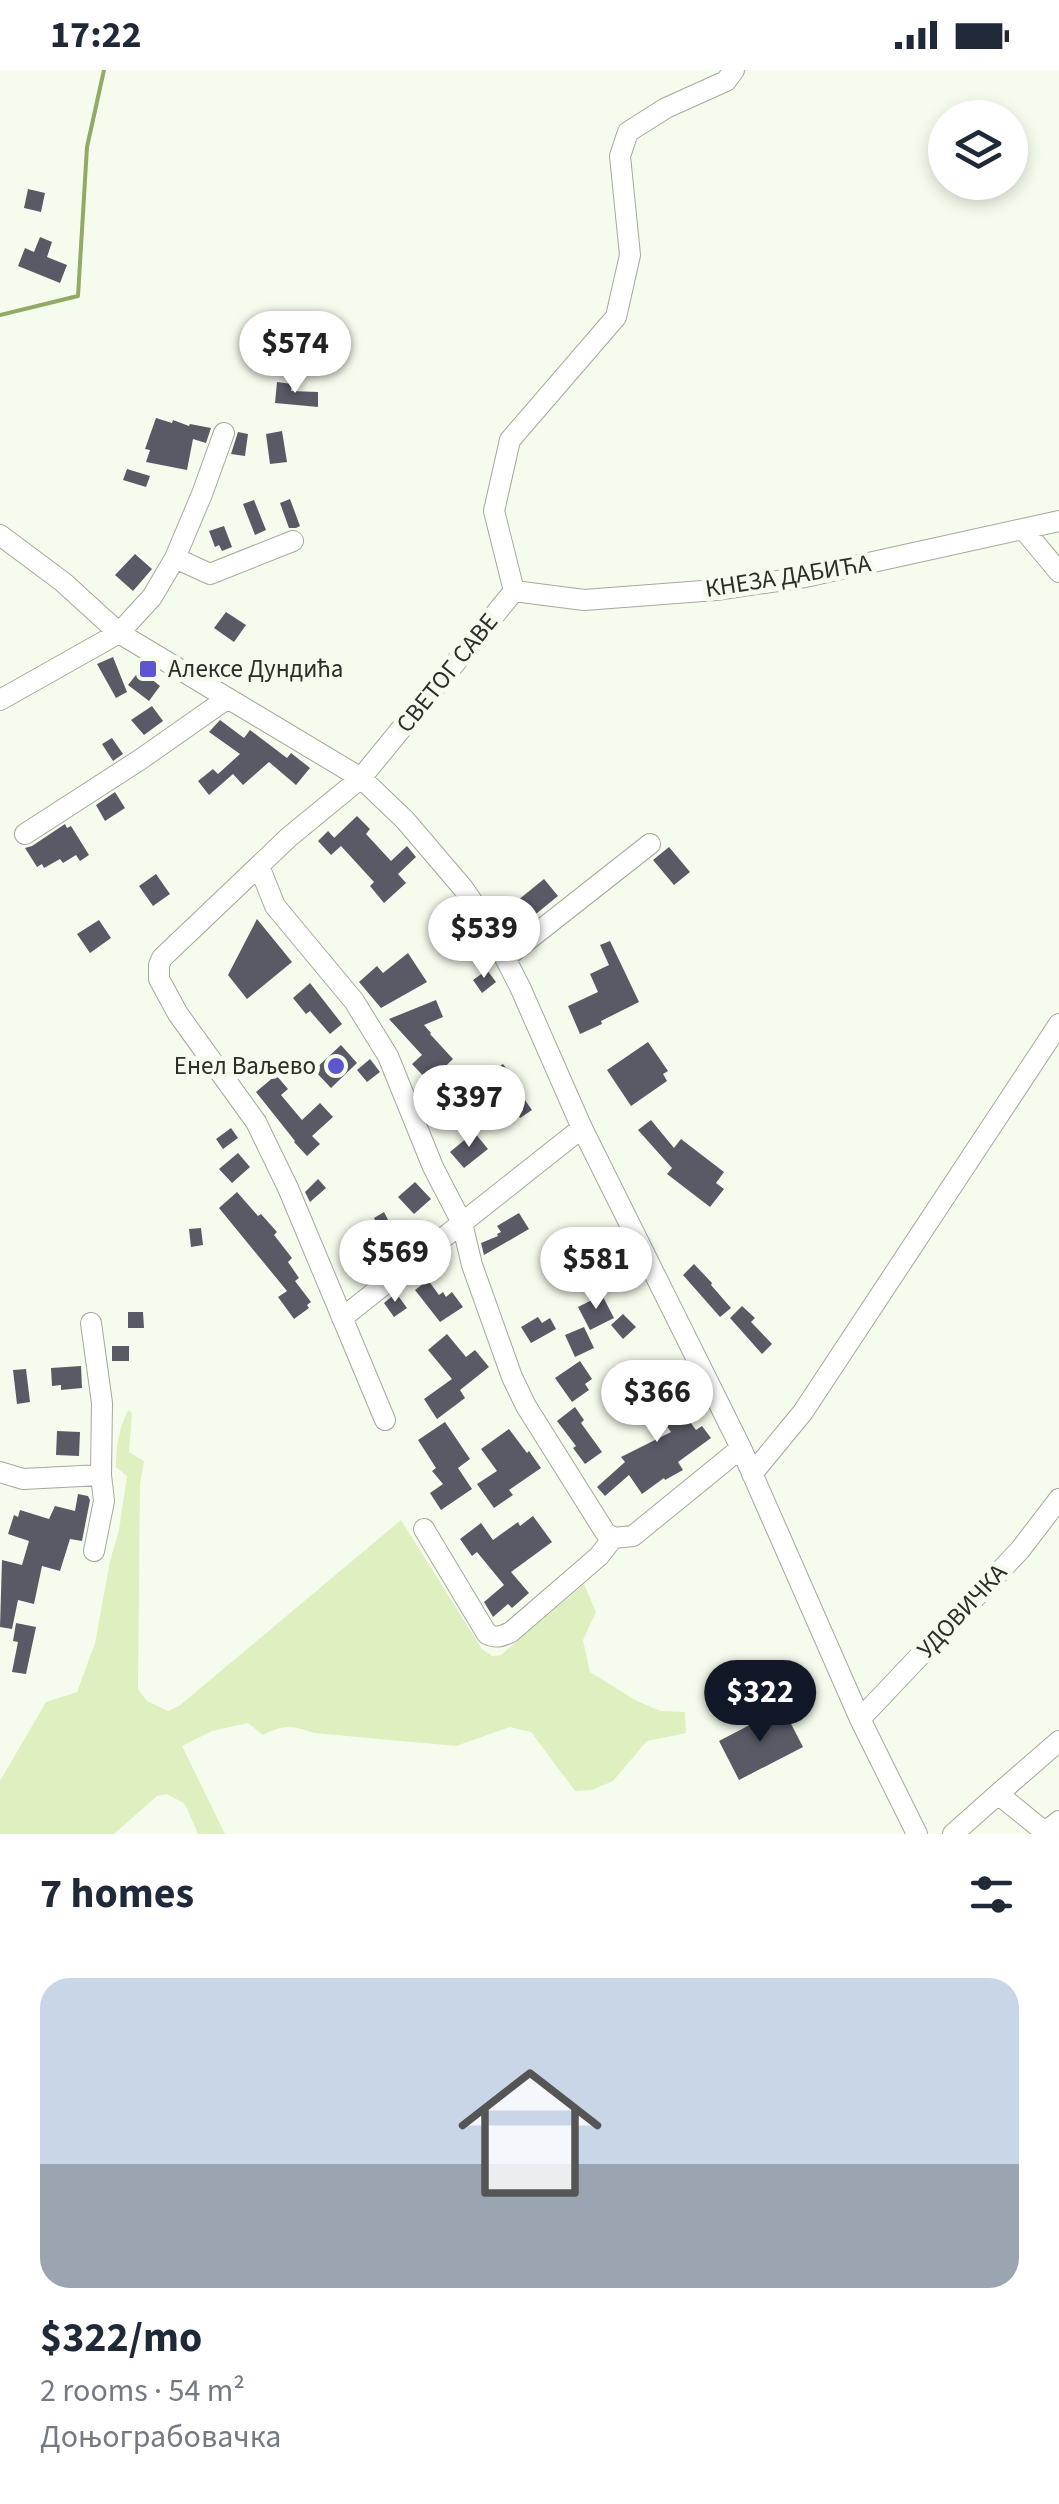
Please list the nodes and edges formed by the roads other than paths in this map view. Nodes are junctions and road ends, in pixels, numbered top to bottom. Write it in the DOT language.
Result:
graph roads {
  1 [pos="734,70"];
  2 [pos="224,433"];
  3 [pos="1059,521"];
  4 [pos="1024,530"];
  5 [pos="0,535"];
  6 [pos="293,541"];
  7 [pos="175,558"];
  8 [pos="1059,572"];
  9 [pos="514,591"];
  10 [pos="119,634"];
  11 [pos="228,698"];
  12 [pos="0,700"];
  13 [pos="362,778"];
  14 [pos="25,834"];
  15 [pos="650,844"];
  16 [pos="260,866"];
  17 [pos="505,958"];
  18 [pos="1059,1024"];
  19 [pos="582,1128"];
  20 [pos="462,1223"];
  21 [pos="331,1287"];
  22 [pos="375,1292"];
  23 [pos="342,1318"];
  24 [pos="91,1323"];
  25 [pos="385,1420"];
  26 [pos="741,1448"];
  27 [pos="752,1474"];
  28 [pos="101,1475"];
  29 [pos="1,1478"];
  30 [pos="1059,1499"];
  31 [pos="424,1529"];
  32 [pos="613,1538"];
  33 [pos="94,1551"];
  34 [pos="860,1719"];
  35 [pos="1059,1741"];
  36 [pos="998,1794"];
  37 [pos="1059,1821"];
  38 [pos="918,1834"];
  39 [pos="953,1834"];
  1 -- 9 [label="street, СВЕТОГ САВЕ"];
  2 -- 7 [label="street"];
  3 -- 4 [label="street, КНЕЗА ДАБИЋА"];
  4 -- 8 [label="street"];
  4 -- 9 [label="street, КНЕЗА ДАБИЋА"];
  5 -- 10 [label="street"];
  6 -- 7 [label="street"];
  7 -- 10 [label="street"];
  9 -- 13 [label="street, СВЕТОГ САВЕ"];
  10 -- 11 [label="street"];
  10 -- 12 [label="street"];
  11 -- 13 [label="street"];
  11 -- 14 [label="street"];
  13 -- 16 [label="street, СВЕТОГ САВЕ"];
  13 -- 17 [label="street"];
  15 -- 17 [label="street"];
  16 -- 20 [label="street"];
  16 -- 21 [label="street, СВЕТОГ САВЕ"];
  17 -- 19 [label="street"];
  18 -- 27 [label="street"];
  19 -- 20 [label="street"];
  19 -- 26 [label="street"];
  20 -- 22 [label="street"];
  20 -- 32 [label="street"];
  21 -- 22 [label="street"];
  21 -- 23 [label="street"];
  22 -- 23 [label="street"];
  23 -- 25 [label="street"];
  24 -- 28 [label="street"];
  26 -- 27 [label="street"];
  26 -- 32 [label="street"];
  27 -- 34 [label="street"];
  28 -- 29 [label="street"];
  28 -- 33 [label="street"];
  30 -- 34 [label="street, УДОВИЧКА"];
  31 -- 32 [label="street"];
  34 -- 38 [label="street"];
  35 -- 36 [label="street"];
  36 -- 37 [label="street"];
  36 -- 39 [label="street"];
}
